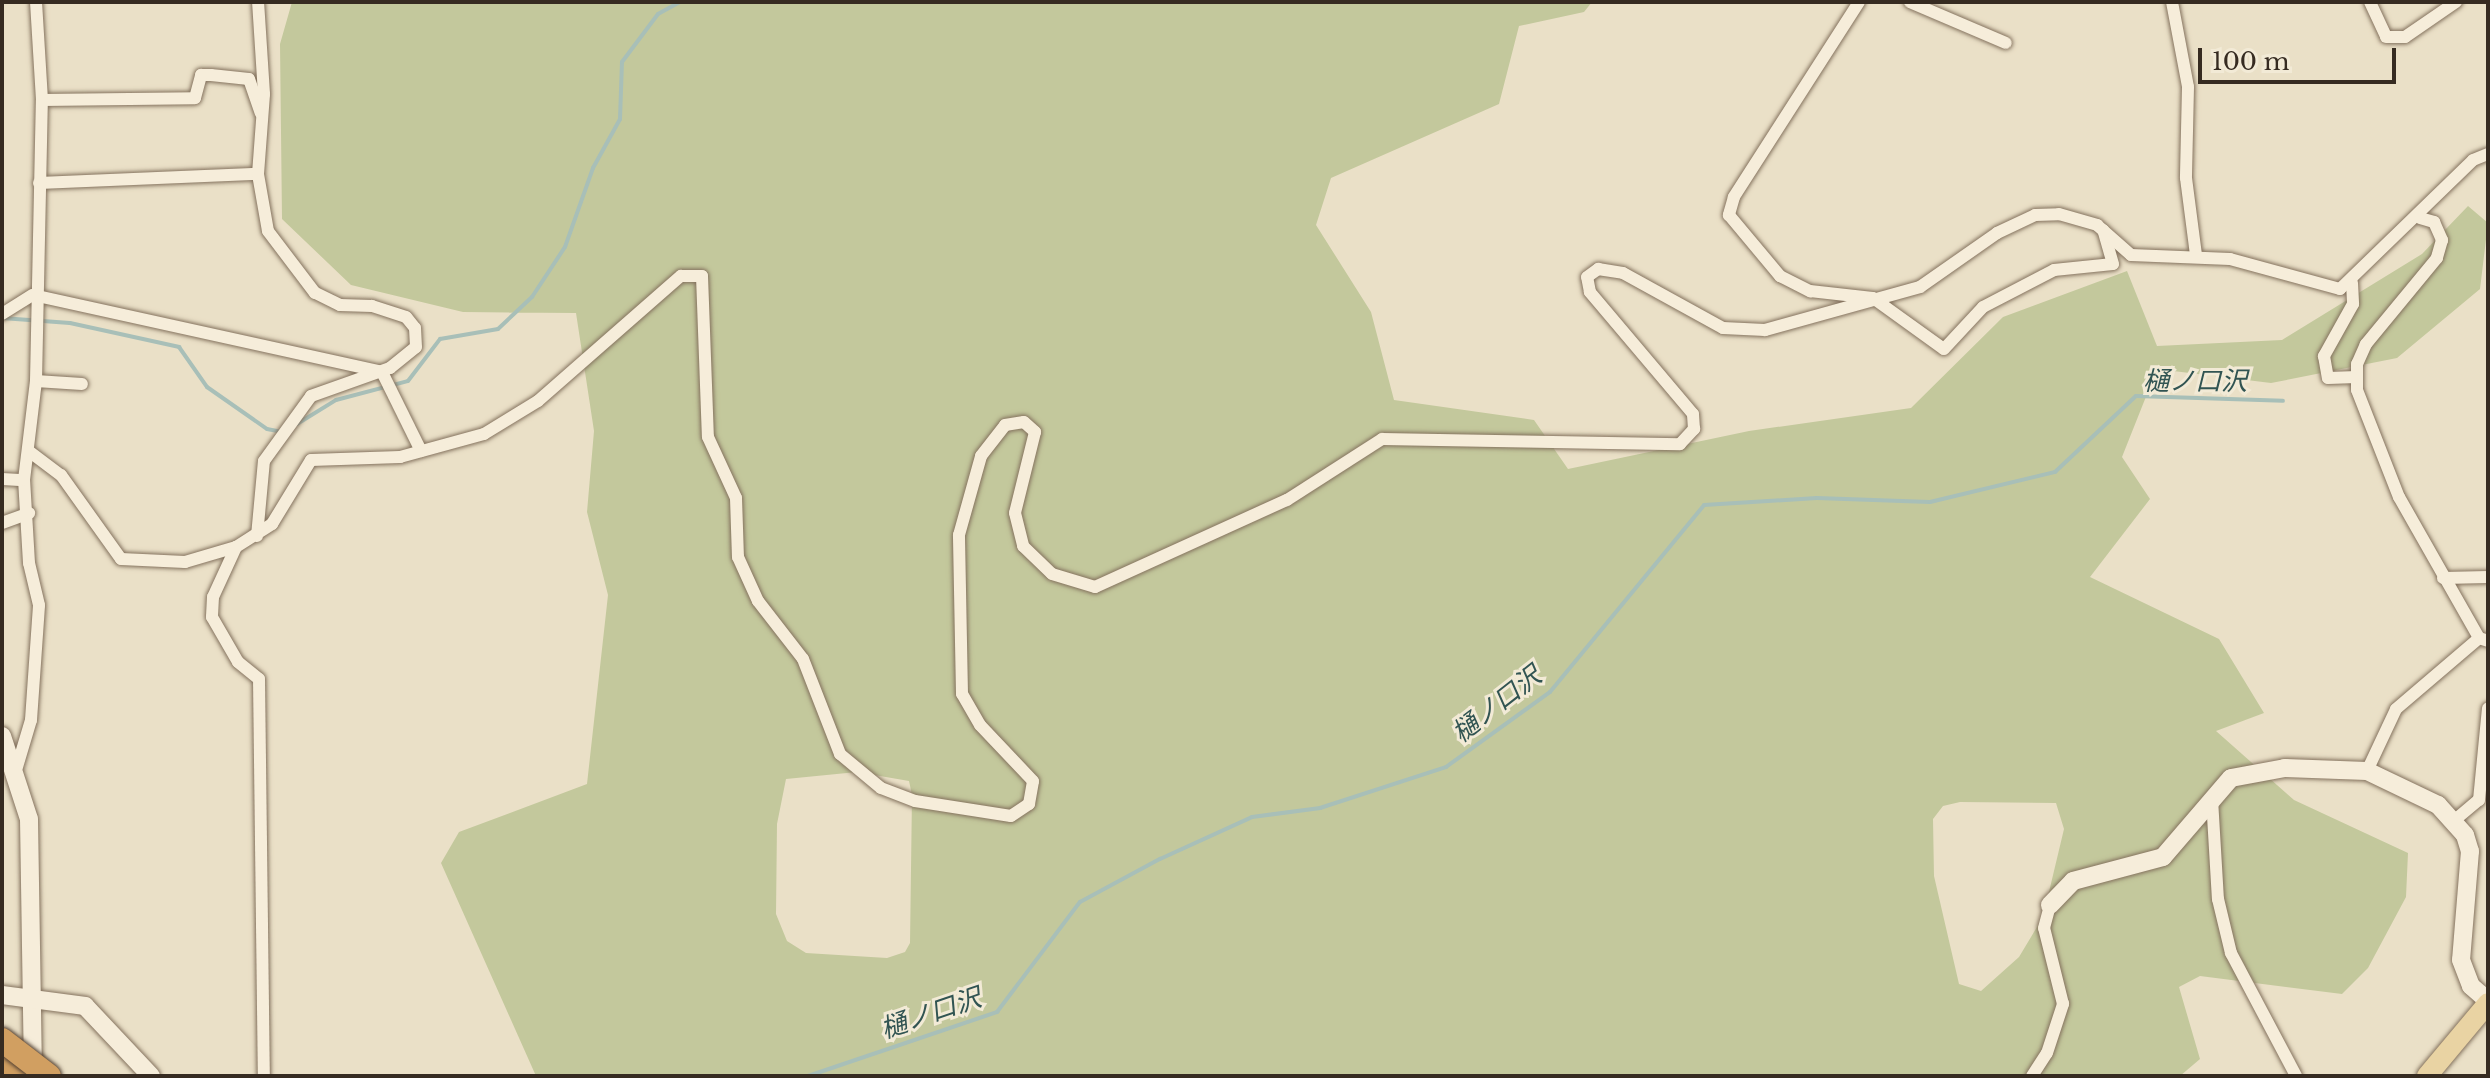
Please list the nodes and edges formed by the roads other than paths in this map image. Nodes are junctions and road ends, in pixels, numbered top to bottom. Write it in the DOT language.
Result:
graph roads {
  1 [pos="36,2"];
  2 [pos="247,2"];
  3 [pos="1859,2"];
  4 [pos="1910,2"];
  5 [pos="2172,2"];
  6 [pos="2370,2"];
  7 [pos="2456,2"];
  8 [pos="257,8"];
  9 [pos="2006,43"];
  10 [pos="42,100"];
  11 [pos="261,115"];
  12 [pos="2488,154"];
  13 [pos="258,174"];
  14 [pos="39,183"];
  15 [pos="2420,218"];
  16 [pos="2103,230"];
  17 [pos="2196,255"];
  18 [pos="2352,283"];
  19 [pos="33,295"];
  20 [pos="1873,298"];
  21 [pos="2,314"];
  22 [pos="382,372"];
  23 [pos="2357,377"];
  24 [pos="36,381"];
  25 [pos="82,384"];
  26 [pos="421,451"];
  27 [pos="30,452"];
  28 [pos="2,479"];
  29 [pos="24,480"];
  30 [pos="29,513"];
  31 [pos="2,523"];
  32 [pos="257,536"];
  33 [pos="236,547"];
  34 [pos="2488,577"];
  35 [pos="2443,578"];
  36 [pos="2483,640"];
  37 [pos="2488,708"];
  38 [pos="2,736"];
  39 [pos="17,767"];
  40 [pos="2367,771"];
  41 [pos="2212,796"];
  42 [pos="2456,819"];
  43 [pos="2050,905"];
  44 [pos="2,995"];
  45 [pos="35,1000"];
  46 [pos="2488,1002"];
  47 [pos="2,1040"];
  48 [pos="2,1065"];
  49 [pos="16,1076"];
  50 [pos="33,1076"];
  51 [pos="49,1076"];
  52 [pos="151,1076"];
  53 [pos="264,1076"];
  54 [pos="2032,1076"];
  55 [pos="2296,1076"];
  56 [pos="2427,1076"];
  1 -- 10 [label="street"];
  2 -- 8 [label="street"];
  3 -- 20 [label="street"];
  4 -- 9 [label="street"];
  5 -- 17 [label="street"];
  6 -- 7 [label="street"];
  8 -- 11 [label="street"];
  10 -- 11 [label="street"];
  10 -- 14 [label="street"];
  11 -- 13 [label="street"];
  12 -- 15 [label="street"];
  13 -- 14 [label="street"];
  13 -- 22 [label="street"];
  14 -- 19 [label="street"];
  15 -- 18 [label="street"];
  15 -- 23 [label="street"];
  16 -- 17 [label="street"];
  16 -- 20 [label="street"];
  16 -- 20 [label="street"];
  17 -- 18 [label="street"];
  18 -- 23 [label="street"];
  19 -- 21 [label="street"];
  19 -- 22 [label="street"];
  19 -- 24 [label="street"];
  20 -- 26 [label="street"];
  22 -- 26 [label="street"];
  22 -- 32 [label="street"];
  23 -- 35 [label="street"];
  24 -- 25 [label="street"];
  24 -- 27 [label="street"];
  26 -- 32 [label="street"];
  27 -- 29 [label="street"];
  27 -- 33 [label="street"];
  28 -- 29 [label="street"];
  29 -- 30 [label="street"];
  30 -- 31 [label="street"];
  30 -- 39 [label="street"];
  32 -- 33 [label="street"];
  33 -- 53 [label="street"];
  34 -- 35 [label="street"];
  35 -- 36 [label="street"];
  36 -- 40 [label="street"];
  37 -- 42 [label="street"];
  38 -- 39 [label="street"];
  39 -- 45 [label="street"];
  40 -- 41 [label="street"];
  40 -- 42 [label="street"];
  41 -- 43 [label="street"];
  41 -- 55 [label="street"];
  42 -- 46 [label="street"];
  43 -- 54 [label="street"];
  44 -- 45 [label="street"];
  45 -- 50 [label="street"];
  45 -- 52 [label="street"];
  46 -- 56 [label="main road"];
  47 -- 51 [label="highway, bridge"];
  48 -- 49 [label="highway"];
}
